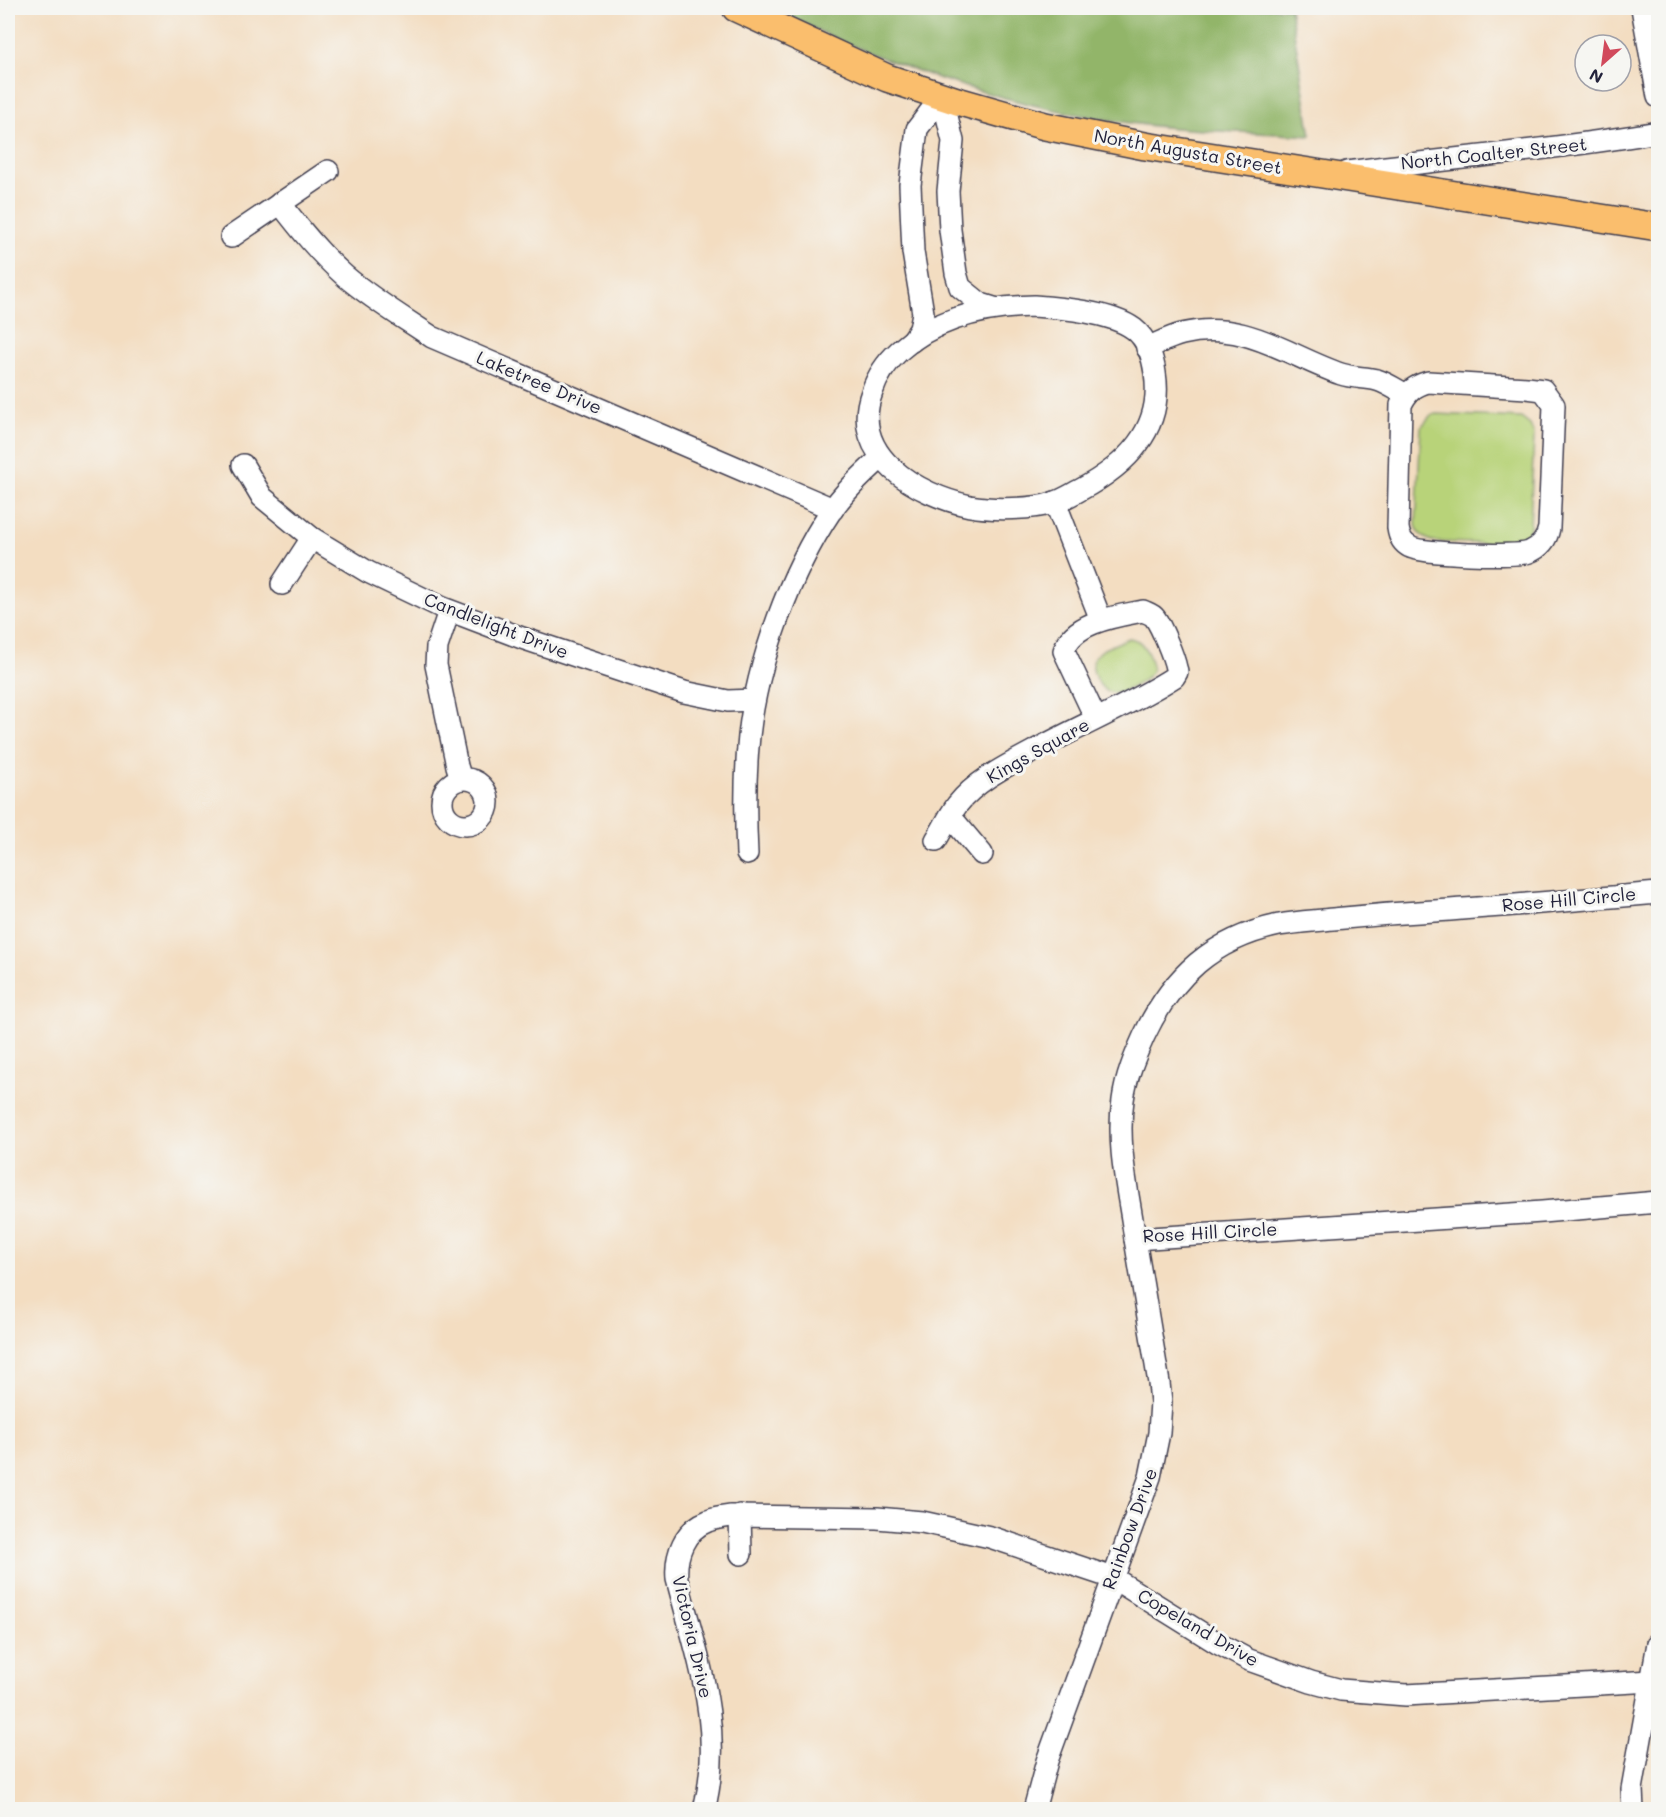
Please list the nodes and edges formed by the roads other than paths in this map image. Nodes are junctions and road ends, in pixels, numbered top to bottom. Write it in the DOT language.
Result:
graph roads {
  1 [pos="736,8"];
  2 [pos="1642,8"];
  3 [pos="942,96"];
  4 [pos="1659,97"];
  5 [pos="1659,132"];
  6 [pos="328,171"];
  7 [pos="1329,175"];
  8 [pos="280,203"];
  9 [pos="1659,227"];
  10 [pos="231,237"];
  11 [pos="994,308"];
  12 [pos="912,341"];
  13 [pos="1148,348"];
  14 [pos="1406,395"];
  15 [pos="881,458"];
  16 [pos="243,465"];
  17 [pos="1055,502"];
  18 [pos="833,509"];
  19 [pos="312,538"];
  20 [pos="282,584"];
  21 [pos="449,611"];
  22 [pos="1101,620"];
  23 [pos="754,700"];
  24 [pos="1096,719"];
  25 [pos="461,779"];
  26 [pos="950,816"];
  27 [pos="936,840"];
  28 [pos="747,854"];
  29 [pos="982,854"];
  30 [pos="1659,893"];
  31 [pos="1658,1202"];
  32 [pos="1135,1239"];
  33 [pos="740,1515"];
  34 [pos="825,1517"];
  35 [pos="741,1554"];
  36 [pos="1113,1578"];
  37 [pos="1659,1643"];
  38 [pos="1652,1681"];
  39 [pos="704,1809"];
  40 [pos="1034,1809"];
  41 [pos="1633,1809"];
  1 -- 3 [label="main road, North Augusta Street"];
  2 -- 4 [label="street"];
  3 -- 7 [label="main road, North Augusta Street"];
  3 -- 11 [label="street"];
  3 -- 12 [label="street"];
  5 -- 7 [label="street, North Coalter Street"];
  6 -- 8 [label="street"];
  7 -- 9 [label="main road, North Augusta Street"];
  8 -- 10 [label="street"];
  8 -- 18 [label="street, Laketree Drive"];
  11 -- 12 [label="street"];
  11 -- 13 [label="street"];
  12 -- 15 [label="street"];
  13 -- 14 [label="street"];
  13 -- 17 [label="street"];
  14 -- 14 [label="street"];
  15 -- 17 [label="street"];
  15 -- 18 [label="street"];
  16 -- 19 [label="street, Candlelight Drive"];
  17 -- 22 [label="street"];
  18 -- 23 [label="street"];
  19 -- 20 [label="street"];
  19 -- 21 [label="street, Candlelight Drive"];
  21 -- 23 [label="street, Candlelight Drive"];
  21 -- 25 [label="street"];
  22 -- 24 [label="street, Kings Square"];
  22 -- 24 [label="street, Kings Square"];
  23 -- 28 [label="street"];
  24 -- 26 [label="street, Kings Square"];
  26 -- 27 [label="street, Kings Square"];
  26 -- 29 [label="street"];
  30 -- 32 [label="street, Rose Hill Circle"];
  31 -- 32 [label="street, Rose Hill Circle"];
  32 -- 36 [label="street, Rainbow Drive"];
  33 -- 34 [label="street, Victoria Drive"];
  33 -- 35 [label="street"];
  33 -- 39 [label="street, Victoria Drive"];
  34 -- 36 [label="street, Copeland Drive"];
  36 -- 38 [label="street, Copeland Drive"];
  36 -- 40 [label="street, Rainbow Drive"];
  37 -- 38 [label="street"];
  38 -- 41 [label="street"];
}
